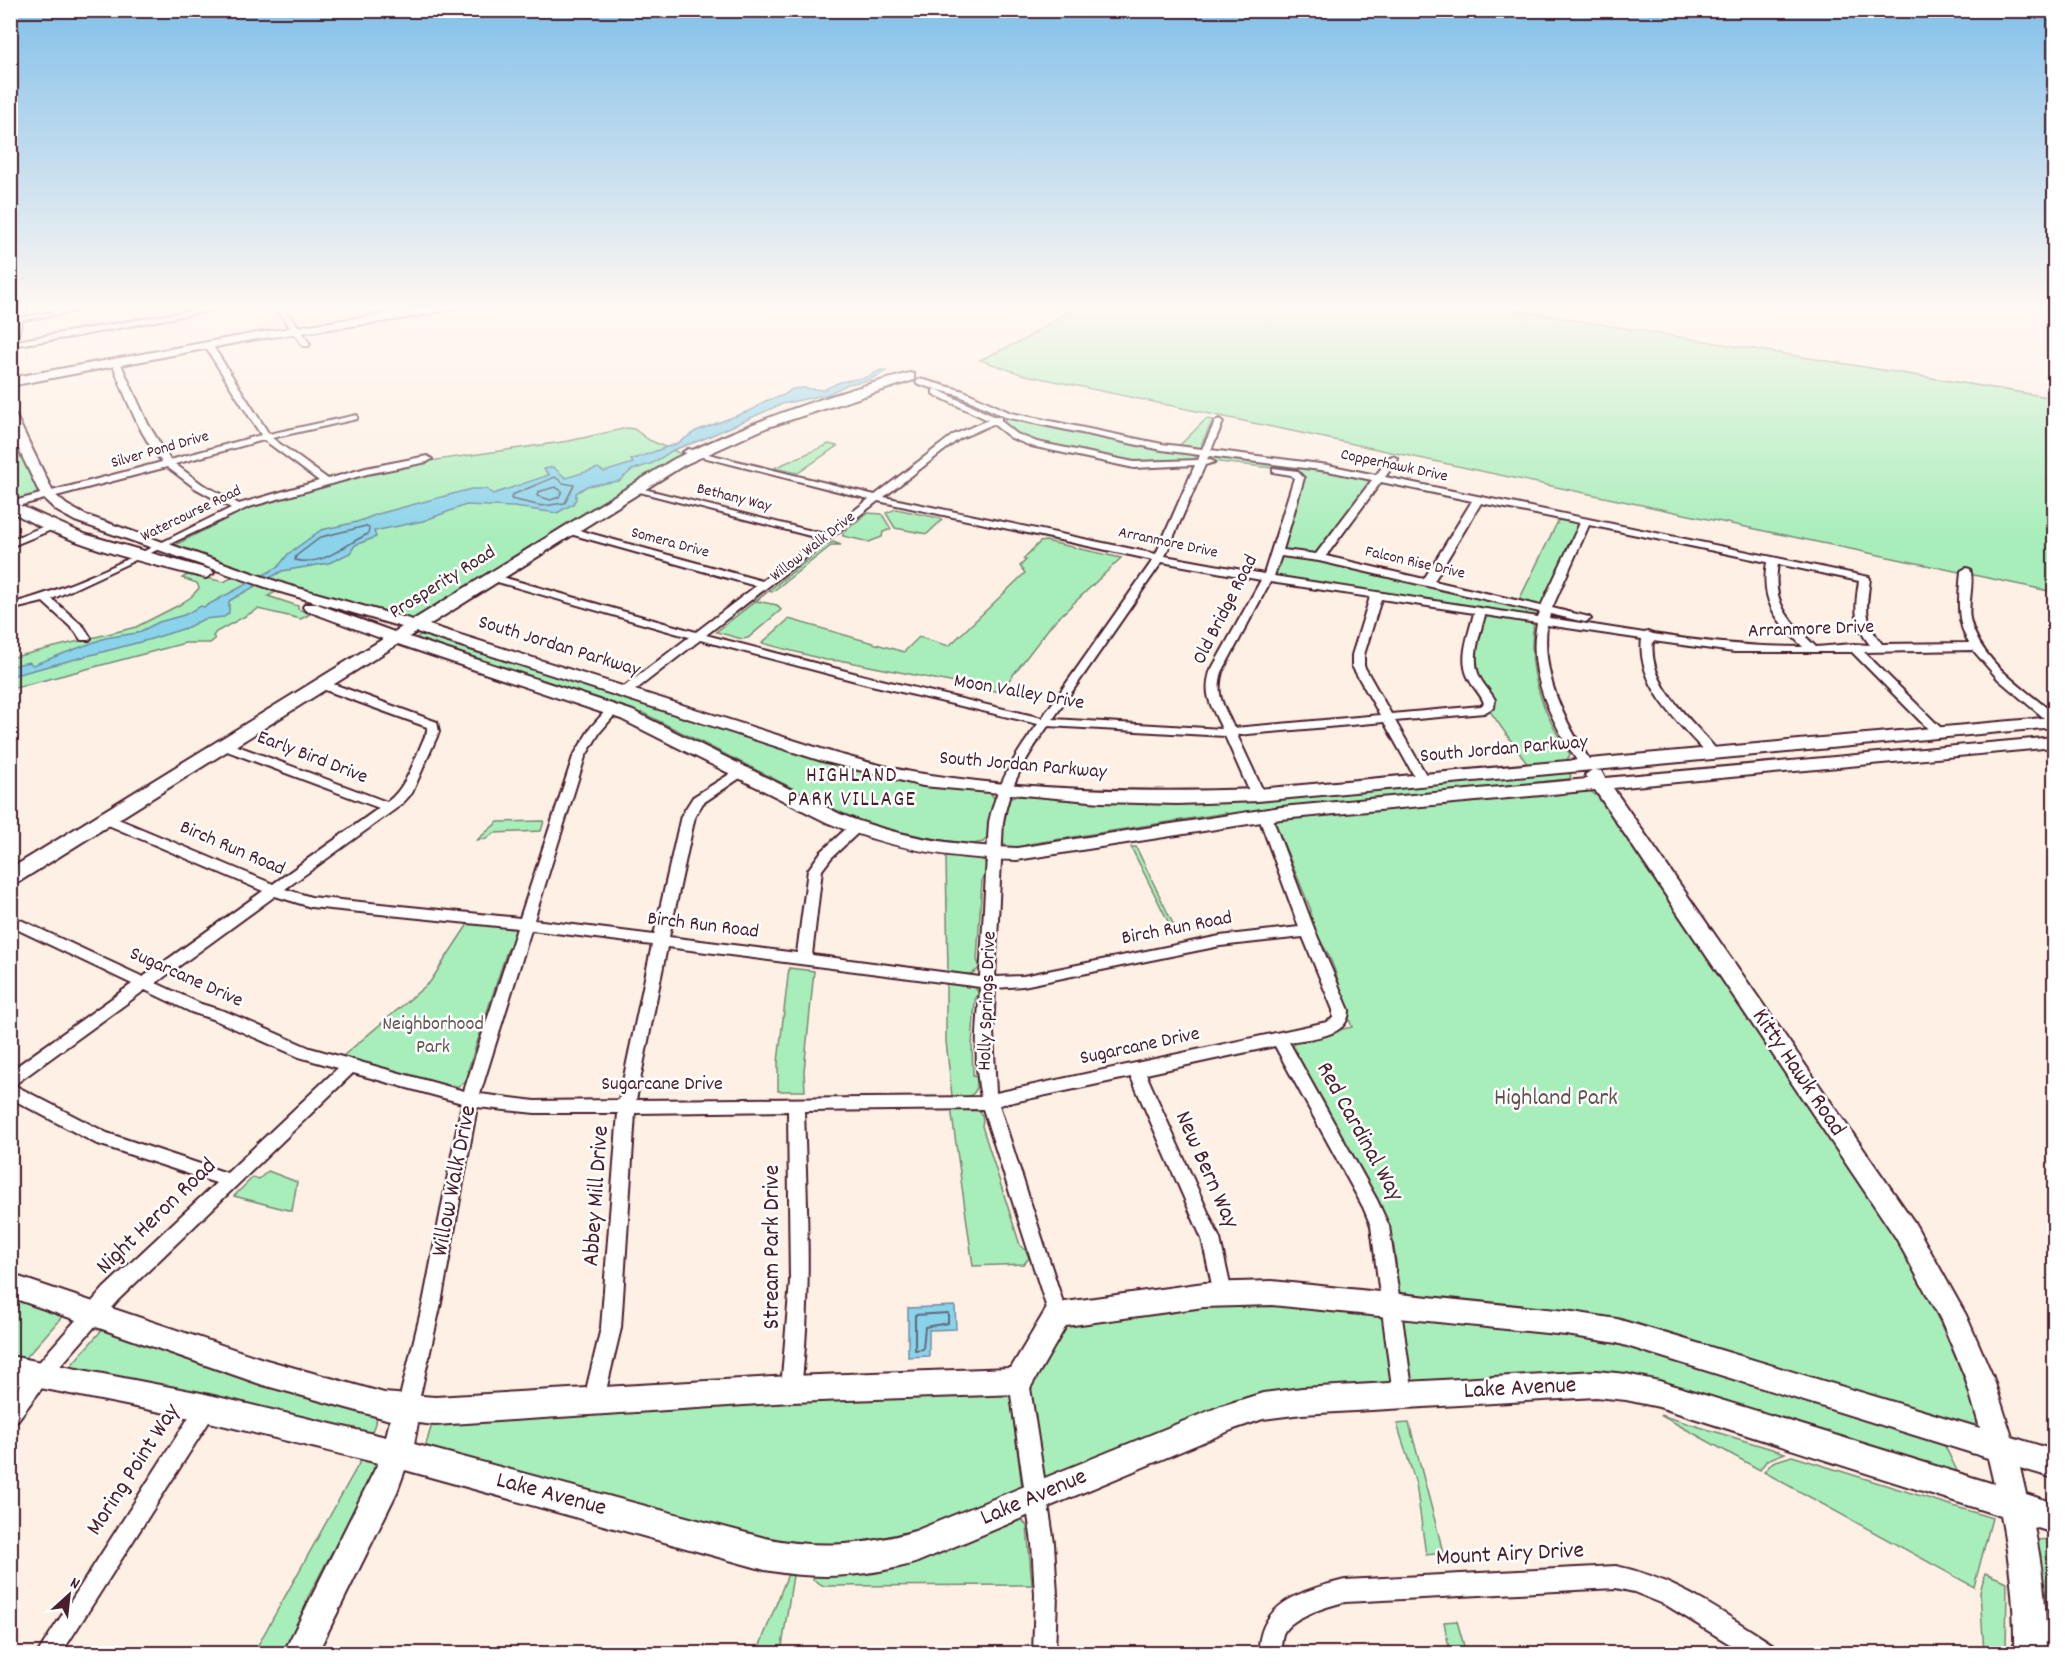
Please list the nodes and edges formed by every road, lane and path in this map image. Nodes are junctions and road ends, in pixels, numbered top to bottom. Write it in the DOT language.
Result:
graph roads {
  1 [pos="126,384"];
  2 [pos="232,384"];
  3 [pos="889,384"];
  4 [pos="924,384"];
  5 [pos="935,384"];
  6 [pos="1008,415"];
  7 [pos="10,416"];
  8 [pos="354,417"];
  9 [pos="994,420"];
  10 [pos="1220,422"];
  11 [pos="266,437"];
  12 [pos="691,453"];
  13 [pos="1204,458"];
  14 [pos="427,459"];
  15 [pos="1393,459"];
  16 [pos="169,463"];
  17 [pos="1296,474"];
  18 [pos="1378,478"];
  19 [pos="326,482"];
  20 [pos="635,488"];
  21 [pos="48,496"];
  22 [pos="876,498"];
  23 [pos="1478,499"];
  24 [pos="11,505"];
  25 [pos="239,508"];
  26 [pos="1586,521"];
  27 [pos="52,526"];
  28 [pos="567,530"];
  29 [pos="826,537"];
  30 [pos="10,544"];
  31 [pos="163,546"];
  32 [pos="1277,552"];
  33 [pos="142,556"];
  34 [pos="1319,558"];
  35 [pos="1159,559"];
  36 [pos="1773,560"];
  37 [pos="1966,571"];
  38 [pos="234,577"];
  39 [pos="491,577"];
  40 [pos="1268,578"];
  41 [pos="1427,583"];
  42 [pos="764,585"];
  43 [pos="278,590"];
  44 [pos="1376,596"];
  45 [pos="45,598"];
  46 [pos="10,607"];
  47 [pos="1480,611"];
  48 [pos="1544,615"];
  49 [pos="413,625"];
  50 [pos="1648,635"];
  51 [pos="698,636"];
  52 [pos="85,638"];
  53 [pos="395,638"];
  54 [pos="1876,646"];
  55 [pos="1853,647"];
  56 [pos="1976,647"];
  57 [pos="1813,650"];
  58 [pos="321,684"];
  59 [pos="626,692"];
  60 [pos="613,710"];
  61 [pos="1386,718"];
  62 [pos="2055,721"];
  63 [pos="1045,722"];
  64 [pos="1230,732"];
  65 [pos="1938,732"];
  66 [pos="2055,742"];
  67 [pos="223,745"];
  68 [pos="1713,753"];
  69 [pos="741,771"];
  70 [pos="1594,775"];
  71 [pos="1423,780"];
  72 [pos="1006,789"];
  73 [pos="1258,795"];
  74 [pos="388,807"];
  75 [pos="1265,815"];
  76 [pos="106,819"];
  77 [pos="855,828"];
  78 [pos="993,854"];
  79 [pos="10,878"];
  80 [pos="274,890"];
  81 [pos="10,920"];
  82 [pos="526,924"];
  83 [pos="1308,931"];
  84 [pos="660,941"];
  85 [pos="804,959"];
  86 [pos="988,982"];
  87 [pos="145,983"];
  88 [pos="1279,1039"];
  89 [pos="350,1066"];
  90 [pos="1136,1069"];
  91 [pos="10,1080"];
  92 [pos="10,1090"];
  93 [pos="470,1100"];
  94 [pos="990,1101"];
  95 [pos="796,1105"];
  96 [pos="627,1106"];
  97 [pos="230,1181"];
  98 [pos="10,1285"];
  99 [pos="1223,1294"];
  100 [pos="1392,1305"];
  101 [pos="94,1314"];
  102 [pos="1058,1315"];
  103 [pos="10,1369"];
  104 [pos="41,1374"];
  105 [pos="1019,1381"];
  106 [pos="791,1389"];
  107 [pos="1403,1395"];
  108 [pos="593,1403"];
  109 [pos="207,1407"];
  110 [pos="407,1409"];
  111 [pos="10,1414"];
  112 [pos="2001,1448"];
  113 [pos="397,1452"];
  114 [pos="2055,1464"];
  115 [pos="1035,1498"];
  116 [pos="2014,1506"];
  117 [pos="2055,1518"];
  118 [pos="48,1653"];
  119 [pos="299,1653"];
  120 [pos="1044,1653"];
  121 [pos="1270,1653"];
  122 [pos="1767,1653"];
  123 [pos="2030,1653"];
  1 -- 16 [label="street"];
  2 -- 11 [label="street"];
  3 -- 12 [label="street, Prosperity Road"];
  4 -- 9 [label="street, Copperhawk Drive"];
  5 -- 6 [label="street, Copperhawk Drive"];
  6 -- 9 [label="street, Willow Walk Drive"];
  6 -- 13 [label="street, Copperhawk Drive"];
  7 -- 21 [label="street, South Jordan Parkway"];
  8 -- 11 [label="street, Silver Pond Drive"];
  9 -- 13 [label="street, Copperhawk Drive"];
  9 -- 22 [label="street, Willow Walk Drive"];
  10 -- 13 [label="street, Holly Springs Drive"];
  11 -- 16 [label="street, Silver Pond Drive"];
  11 -- 19 [label="street"];
  12 -- 20 [label="street, Prosperity Road"];
  12 -- 22 [label="street, Arranmore Drive"];
  13 -- 17 [label="street, Copperhawk Drive"];
  13 -- 18 [label="street, Copperhawk Drive"];
  13 -- 35 [label="street, Holly Springs Drive"];
  14 -- 19 [label="street, Watercourse Road"];
  15 -- 18 [label="street"];
  16 -- 21 [label="street, Silver Pond Drive"];
  16 -- 25 [label="street"];
  17 -- 32 [label="street, Old Bridge Road"];
  18 -- 23 [label="street, Copperhawk Drive"];
  18 -- 34 [label="street"];
  19 -- 25 [label="street, Watercourse Road"];
  20 -- 28 [label="street, Prosperity Road"];
  20 -- 29 [label="street, Bethany Way"];
  21 -- 24 [label="street, Silver Pond Drive"];
  21 -- 31 [label="street, South Jordan Parkway"];
  22 -- 29 [label="street, Willow Walk Drive"];
  22 -- 35 [label="street, Arranmore Drive"];
  23 -- 26 [label="street, Copperhawk Drive"];
  23 -- 41 [label="street"];
  24 -- 27 [label="street, South Jordan Parkway"];
  25 -- 31 [label="street, Watercourse Road"];
  26 -- 36 [label="street, Copperhawk Drive"];
  26 -- 48 [label="street, Kitty Hawk Road"];
  27 -- 30 [label="street"];
  27 -- 33 [label="street, South Jordan Parkway"];
  28 -- 39 [label="street, Prosperity Road"];
  28 -- 42 [label="street, Somera Drive"];
  29 -- 42 [label="street, Willow Walk Drive"];
  31 -- 33 [label="street, Watercourse Road"];
  31 -- 38 [label="street, South Jordan Parkway"];
  32 -- 34 [label="street, Falcon Rise Drive"];
  32 -- 40 [label="street, Old Bridge Road"];
  33 -- 38 [label="street, South Jordan Parkway"];
  33 -- 45 [label="street, Watercourse Road"];
  34 -- 41 [label="street, Falcon Rise Drive"];
  35 -- 40 [label="street, Arranmore Drive"];
  35 -- 63 [label="street, Holly Springs Drive"];
  36 -- 54 [label="street, Copperhawk Drive"];
  36 -- 57 [label="street"];
  37 -- 56 [label="street"];
  38 -- 43 [label="street, South Jordan Parkway"];
  39 -- 49 [label="street, Prosperity Road"];
  39 -- 51 [label="street, Moon Valley Drive"];
  40 -- 44 [label="street, Arranmore Drive"];
  40 -- 64 [label="street, Old Bridge Road"];
  41 -- 48 [label="street, Falcon Rise Drive"];
  42 -- 51 [label="street, Willow Walk Drive"];
  43 -- 49 [label="street, South Jordan Parkway"];
  43 -- 53 [label="street, South Jordan Parkway"];
  44 -- 47 [label="street, Arranmore Drive"];
  44 -- 61 [label="street"];
  45 -- 46 [label="street, Watercourse Road"];
  45 -- 52 [label="street"];
  47 -- 48 [label="street, Arranmore Drive"];
  47 -- 61 [label="street, Moon Valley Drive"];
  48 -- 50 [label="street, Arranmore Drive"];
  48 -- 70 [label="street, Kitty Hawk Road"];
  49 -- 53 [label="street, Prosperity Road"];
  49 -- 59 [label="street, South Jordan Parkway"];
  50 -- 57 [label="street, Arranmore Drive"];
  50 -- 68 [label="street"];
  51 -- 59 [label="street, Willow Walk Drive"];
  51 -- 63 [label="street, Moon Valley Drive"];
  53 -- 58 [label="street, Prosperity Road"];
  53 -- 60 [label="street, South Jordan Parkway"];
  54 -- 55 [label="street, Arranmore Drive"];
  54 -- 56 [label="street, Arranmore Drive"];
  55 -- 57 [label="street, Arranmore Drive"];
  55 -- 65 [label="street"];
  56 -- 62 [label="street"];
  58 -- 67 [label="street, Prosperity Road"];
  58 -- 74 [label="street"];
  59 -- 72 [label="street, South Jordan Parkway"];
  60 -- 69 [label="street, South Jordan Parkway"];
  60 -- 82 [label="street, Willow Walk Drive"];
  61 -- 64 [label="street, Moon Valley Drive"];
  61 -- 71 [label="street"];
  62 -- 65 [label="street, South Jordan Parkway"];
  63 -- 64 [label="street, Moon Valley Drive"];
  63 -- 72 [label="street, Holly Springs Drive"];
  64 -- 73 [label="street, Old Bridge Road"];
  65 -- 68 [label="street, South Jordan Parkway"];
  66 -- 70 [label="street, South Jordan Parkway"];
  67 -- 74 [label="street, Early Bird Drive"];
  67 -- 76 [label="street, Prosperity Road"];
  68 -- 70 [label="street, South Jordan Parkway"];
  69 -- 77 [label="street, South Jordan Parkway"];
  69 -- 84 [label="street, Abbey Mill Drive"];
  70 -- 71 [label="street, South Jordan Parkway"];
  70 -- 75 [label="street, South Jordan Parkway"];
  70 -- 112 [label="street, Kitty Hawk Road"];
  71 -- 73 [label="street, South Jordan Parkway"];
  72 -- 73 [label="street, South Jordan Parkway"];
  72 -- 78 [label="street, Holly Springs Drive"];
  74 -- 80 [label="street"];
  75 -- 78 [label="street, South Jordan Parkway"];
  75 -- 83 [label="street"];
  76 -- 79 [label="street, Prosperity Road"];
  76 -- 80 [label="street, Birch Run Road"];
  77 -- 78 [label="street, South Jordan Parkway"];
  77 -- 85 [label="street"];
  78 -- 86 [label="street, Holly Springs Drive"];
  80 -- 82 [label="street, Birch Run Road"];
  80 -- 87 [label="street"];
  81 -- 87 [label="street, Sugarcane Drive"];
  82 -- 84 [label="street, Birch Run Road"];
  82 -- 93 [label="street, Willow Walk Drive"];
  83 -- 86 [label="street, Birch Run Road"];
  83 -- 88 [label="street, Sugarcane Drive"];
  84 -- 85 [label="street, Birch Run Road"];
  84 -- 96 [label="street, Abbey Mill Drive"];
  85 -- 86 [label="street, Birch Run Road"];
  86 -- 94 [label="street, Holly Springs Drive"];
  87 -- 89 [label="street, Sugarcane Drive"];
  87 -- 91 [label="street"];
  88 -- 90 [label="street, Sugarcane Drive"];
  88 -- 100 [label="street, Red Cardinal Way"];
  89 -- 93 [label="street, Sugarcane Drive"];
  89 -- 97 [label="street, Night Heron Road"];
  90 -- 94 [label="street, Sugarcane Drive"];
  90 -- 99 [label="street, New Bern Way"];
  92 -- 97 [label="street"];
  93 -- 96 [label="street, Sugarcane Drive"];
  93 -- 110 [label="street, Willow Walk Drive"];
  94 -- 95 [label="street, Sugarcane Drive"];
  94 -- 102 [label="street, Holly Springs Drive"];
  95 -- 96 [label="street, Sugarcane Drive"];
  95 -- 106 [label="street, Stream Park Drive"];
  96 -- 108 [label="street, Abbey Mill Drive"];
  97 -- 101 [label="street, Night Heron Road"];
  98 -- 101 [label="street"];
  99 -- 100 [label="street"];
  99 -- 102 [label="street"];
  100 -- 107 [label="street, Red Cardinal Way"];
  100 -- 112 [label="street"];
  101 -- 104 [label="street, Night Heron Road"];
  101 -- 110 [label="street"];
  102 -- 105 [label="street"];
  103 -- 104 [label="street, Lake Avenue"];
  104 -- 109 [label="street, Lake Avenue"];
  104 -- 111 [label="street, Night Heron Road"];
  105 -- 106 [label="street"];
  105 -- 115 [label="street"];
  106 -- 108 [label="street"];
  107 -- 115 [label="street, Lake Avenue"];
  107 -- 116 [label="street, Lake Avenue"];
  108 -- 110 [label="street"];
  109 -- 113 [label="street, Lake Avenue"];
  109 -- 118 [label="street, Moring Point Way"];
  110 -- 113 [label="street, Willow Walk Drive"];
  112 -- 114 [label="street"];
  112 -- 116 [label="street, Kitty Hawk Road"];
  113 -- 115 [label="street, Lake Avenue"];
  113 -- 119 [label="street, Willow Walk Drive"];
  115 -- 120 [label="street"];
  116 -- 117 [label="street, Lake Avenue"];
  116 -- 123 [label="street, Kitty Hawk Road"];
  121 -- 122 [label="street, Mount Airy Drive"];
}
